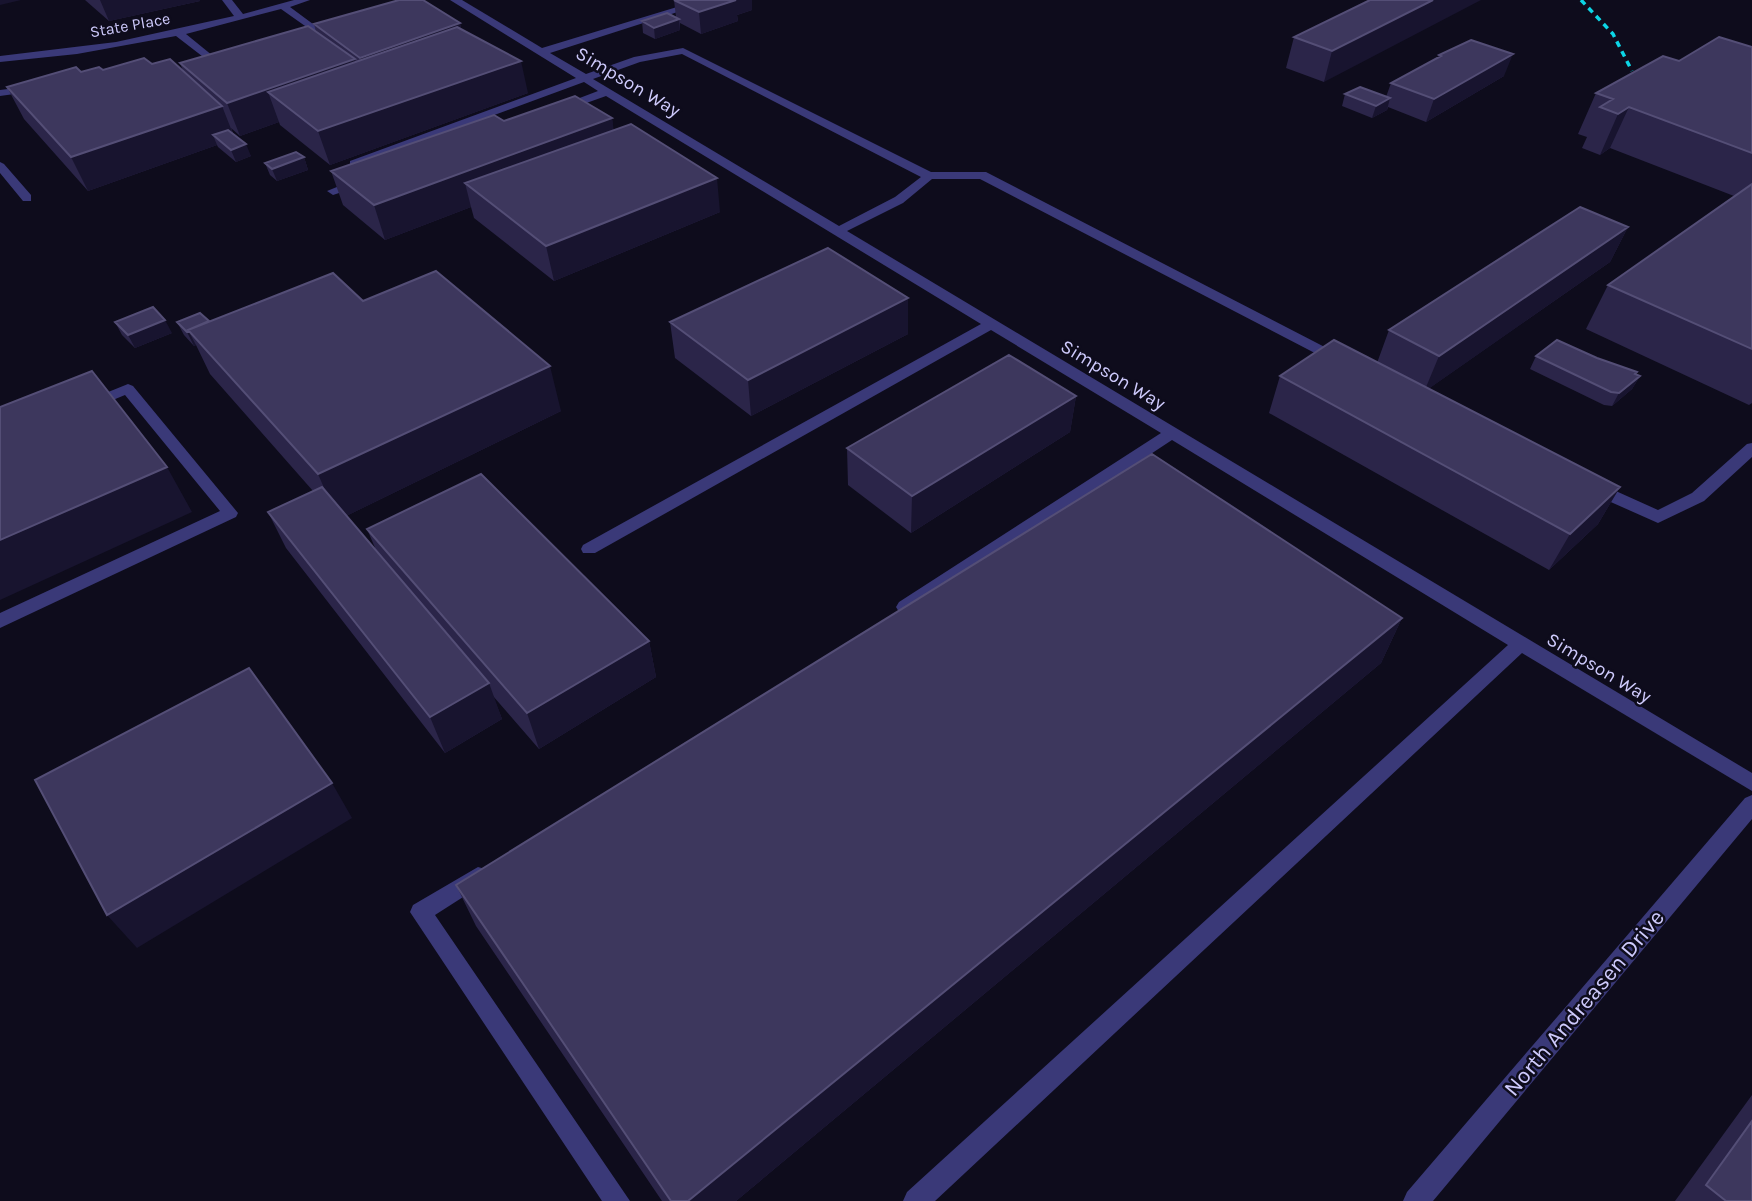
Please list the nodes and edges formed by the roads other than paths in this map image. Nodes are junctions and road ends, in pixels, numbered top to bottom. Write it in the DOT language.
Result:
graph roads {
  1 [pos="227,0"];
  2 [pos="305,0"];
  3 [pos="455,0"];
  4 [pos="710,0"];
  5 [pos="283,6"];
  6 [pos="241,18"];
  7 [pos="351,20"];
  8 [pos="315,30"];
  9 [pos="178,32"];
  10 [pos="302,34"];
  11 [pos="541,52"];
  12 [pos="237,53"];
  13 [pos="0,59"];
  14 [pos="585,79"];
  15 [pos="50,86"];
  16 [pos="606,92"];
  17 [pos="0,93"];
  18 [pos="548,113"];
  19 [pos="354,163"];
  20 [pos="0,166"];
  21 [pos="929,176"];
  22 [pos="371,177"];
  23 [pos="333,191"];
  24 [pos="27,198"];
  25 [pos="838,231"];
  26 [pos="992,324"];
  27 [pos="1353,367"];
  28 [pos="77,410"];
  29 [pos="1172,433"];
  30 [pos="1752,448"];
  31 [pos="1574,480"];
  32 [pos="589,549"];
  33 [pos="894,614"];
  34 [pos="0,621"];
  35 [pos="1521,643"];
  36 [pos="1752,783"];
  37 [pos="1752,804"];
  38 [pos="492,867"];
  39 [pos="617,1201"];
  40 [pos="916,1201"];
  41 [pos="1416,1201"];
  1 -- 6 [label="street"];
  2 -- 5 [label="street, State Place"];
  3 -- 11 [label="street, Simpson Way"];
  4 -- 11 [label="street"];
  5 -- 6 [label="street, State Place"];
  5 -- 8 [label="street"];
  6 -- 9 [label="street, State Place"];
  7 -- 8 [label="street"];
  8 -- 10 [label="street"];
  9 -- 12 [label="street"];
  9 -- 13 [label="street, State Place"];
  11 -- 14 [label="street, Simpson Way"];
  14 -- 16 [label="street, Simpson Way"];
  14 -- 19 [label="street"];
  14 -- 21 [label="street"];
  15 -- 17 [label="street"];
  16 -- 18 [label="street"];
  16 -- 25 [label="street, Simpson Way"];
  20 -- 24 [label="street"];
  21 -- 25 [label="street"];
  21 -- 27 [label="street"];
  22 -- 23 [label="street"];
  25 -- 26 [label="street, Simpson Way"];
  26 -- 29 [label="street, Simpson Way"];
  26 -- 32 [label="street"];
  28 -- 34 [label="street"];
  29 -- 33 [label="street"];
  29 -- 35 [label="street, Simpson Way"];
  30 -- 31 [label="street"];
  35 -- 36 [label="street, Simpson Way"];
  35 -- 40 [label="street"];
  37 -- 41 [label="street, North Andreasen Drive"];
  38 -- 39 [label="street"];
}
